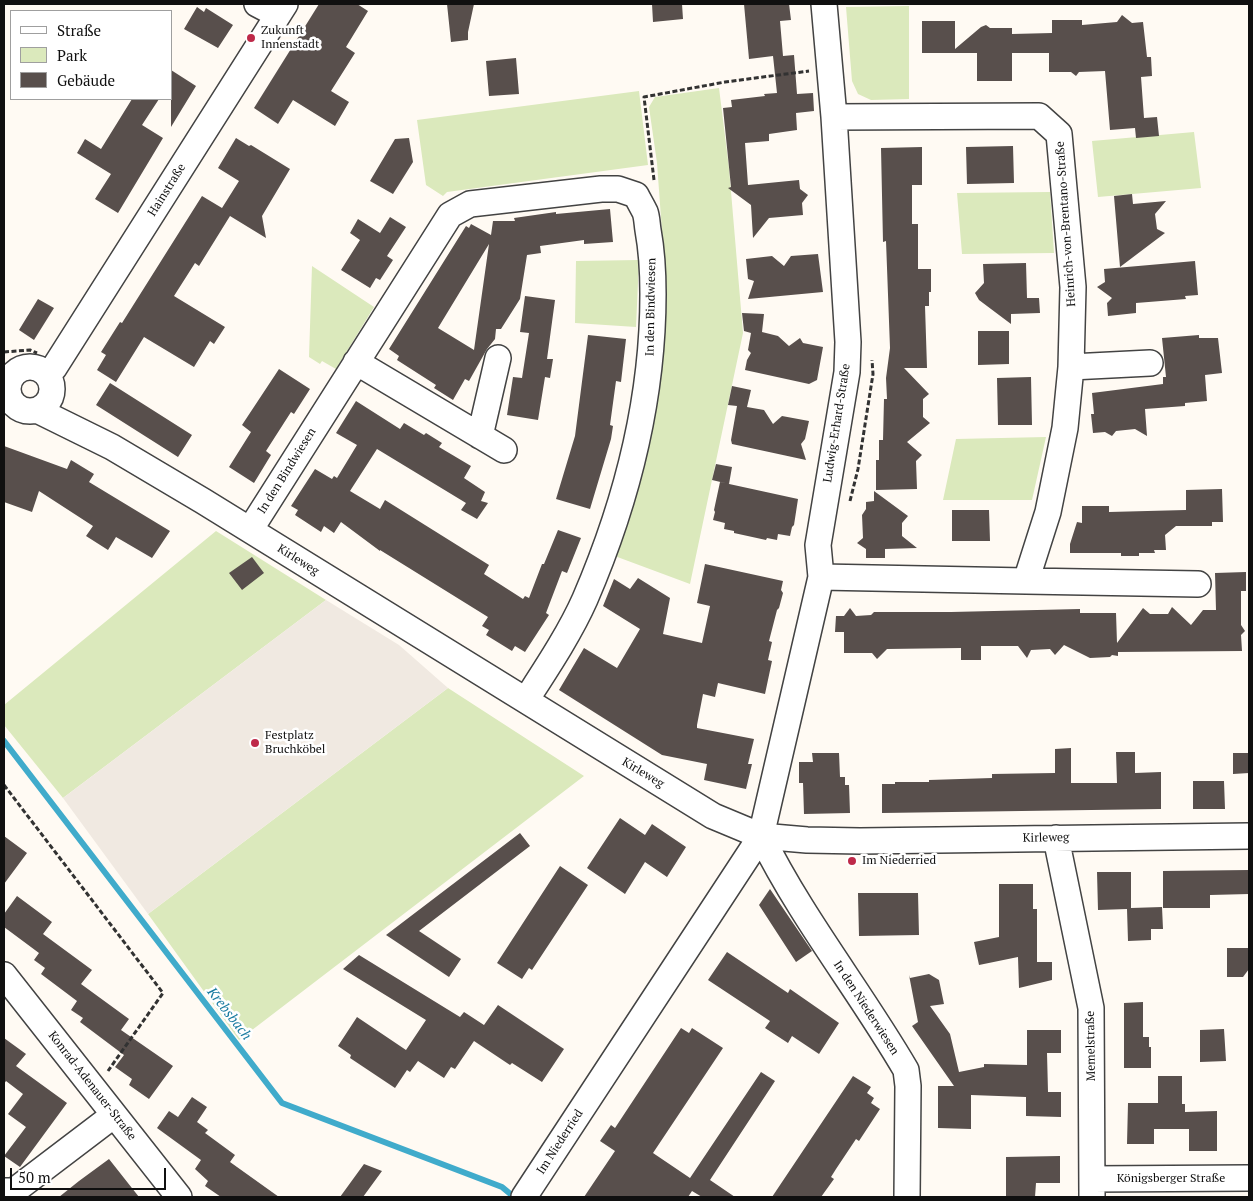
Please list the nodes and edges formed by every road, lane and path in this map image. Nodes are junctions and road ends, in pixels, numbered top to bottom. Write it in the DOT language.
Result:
graph roads {
  1 [pos="824,4"];
  2 [pos="273,8"];
  3 [pos="830,68"];
  4 [pos="834,117"];
  5 [pos="636,195"];
  6 [pos="4,352"];
  7 [pos="498,358"];
  8 [pos="356,362"];
  9 [pos="1150,363"];
  10 [pos="1071,367"];
  11 [pos="52,374"];
  12 [pos="6,394"];
  13 [pos="38,410"];
  14 [pos="480,436"];
  15 [pos="112,447"];
  16 [pos="504,450"];
  17 [pos="250,530"];
  18 [pos="821,577"];
  19 [pos="1026,581"];
  20 [pos="1198,584"];
  21 [pos="526,700"];
  22 [pos="4,785"];
  23 [pos="761,836"];
  24 [pos="1249,836"];
  25 [pos="1056,838"];
  26 [pos="4,975"];
  27 [pos="95,1090"];
  28 [pos="114,1115"];
  29 [pos="1249,1178"];
  30 [pos="1092,1188"];
  31 [pos="4,1191"];
  32 [pos="180,1197"];
  33 [pos="524,1197"];
  34 [pos="907,1197"];
  1 -- 3 [label="street, Ludwig-Erhard-Straße"];
  2 -- 11 [label="street, Hainstraße"];
  3 -- 4 [label="street, Ludwig-Erhard-Straße"];
  3 -- 5 [label="path"];
  4 -- 10 [label="street, Heinrich-von-Brentano-Straße"];
  4 -- 18 [label="street, Ludwig-Erhard-Straße"];
  5 -- 8 [label="street, In den Bindwiesen"];
  5 -- 21 [label="street, In den Bindwiesen"];
  6 -- 11 [label="path"];
  7 -- 14 [label="street"];
  8 -- 14 [label="street"];
  8 -- 17 [label="street, In den Bindwiesen"];
  9 -- 10 [label="street"];
  10 -- 19 [label="street, Heinrich-von-Brentano-Straße"];
  11 -- 12 [label="street"];
  11 -- 13 [label="street"];
  11 -- 15 [label="street, Kirleweg"];
  12 -- 13 [label="street"];
  13 -- 15 [label="street, Kirleweg"];
  14 -- 16 [label="street"];
  15 -- 17 [label="street, Kirleweg"];
  17 -- 21 [label="street, Kirleweg"];
  18 -- 19 [label="street"];
  18 -- 23 [label="street, Ludwig-Erhard-Straße"];
  19 -- 20 [label="street"];
  21 -- 23 [label="street, Kirleweg"];
  22 -- 27 [label="path"];
  23 -- 25 [label="street, Kirleweg"];
  23 -- 33 [label="street, Im Niederried"];
  23 -- 34 [label="street, In den Niederwiesen"];
  24 -- 25 [label="street, Kirleweg"];
  25 -- 30 [label="street, Memelstraße"];
  26 -- 27 [label="street, Konrad-Adenauer-Straße"];
  27 -- 28 [label="street, Konrad-Adenauer-Straße"];
  28 -- 31 [label="street"];
  28 -- 32 [label="street, Konrad-Adenauer-Straße"];
  29 -- 30 [label="street, Königsberger Straße"];
}
